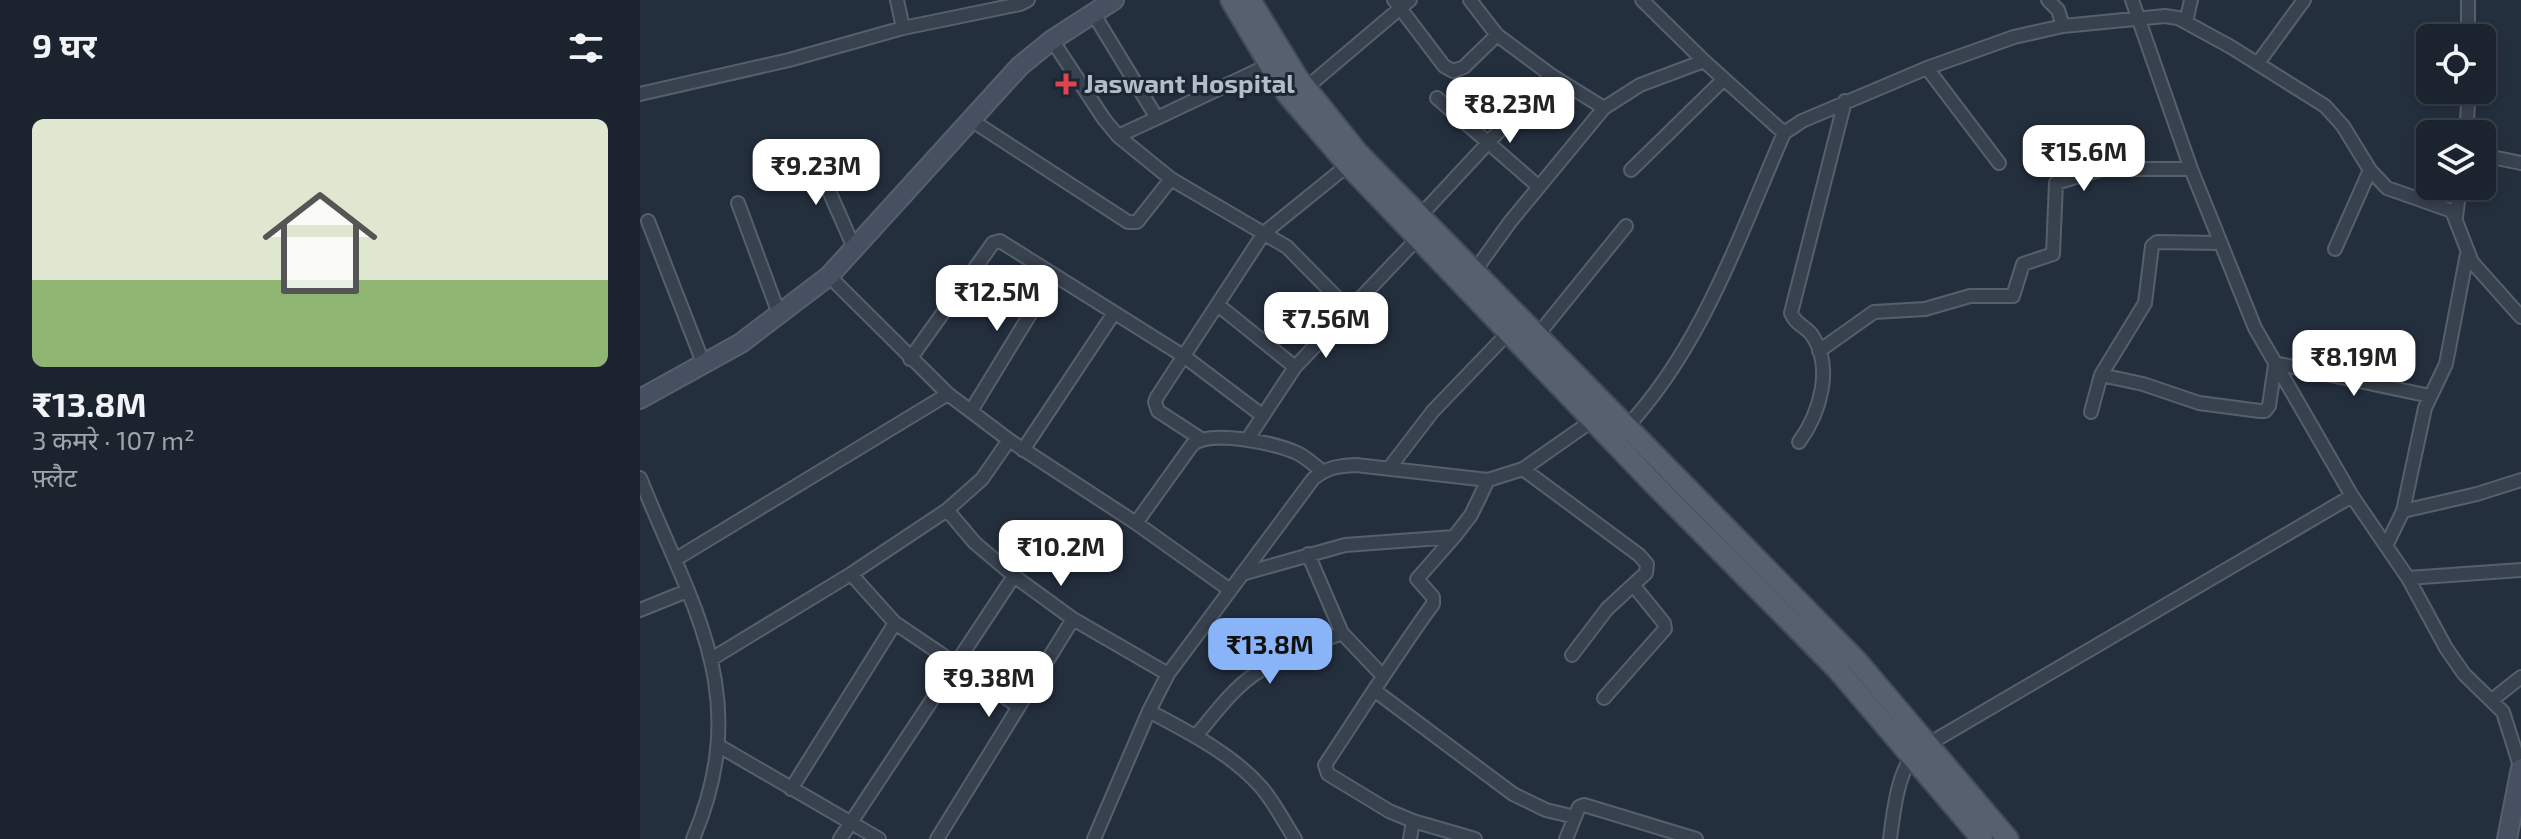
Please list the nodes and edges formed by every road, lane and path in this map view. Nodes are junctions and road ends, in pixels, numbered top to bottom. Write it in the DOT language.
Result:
graph roads {
  1 [pos="897,0"];
  2 [pos="1028,0"];
  3 [pos="1114,0"];
  4 [pos="1231,0"];
  5 [pos="1250,0"];
  6 [pos="1470,0"];
  7 [pos="1642,0"];
  8 [pos="2048,0"];
  9 [pos="2132,0"];
  10 [pos="2191,0"];
  11 [pos="2304,0"];
  12 [pos="2468,0"];
  13 [pos="1402,3"];
  14 [pos="1093,13"];
  15 [pos="2137,17"];
  16 [pos="2186,22"];
  17 [pos="2468,24"];
  18 [pos="2063,26"];
  19 [pos="903,28"];
  20 [pos="1497,35"];
  21 [pos="1052,40"];
  22 [pos="1704,61"];
  23 [pos="2258,63"];
  24 [pos="1269,65"];
  25 [pos="1927,68"];
  26 [pos="1551,75"];
  27 [pos="1724,79"];
  28 [pos="1306,88"];
  29 [pos="640,94"];
  30 [pos="1437,98"];
  31 [pos="1845,101"];
  32 [pos="1604,108"];
  33 [pos="1157,118"];
  34 [pos="971,120"];
  35 [pos="1784,133"];
  36 [pos="1118,136"];
  37 [pos="1488,143"];
  38 [pos="811,150"];
  39 [pos="2496,158"];
  40 [pos="1999,163"];
  41 [pos="2521,163"];
  42 [pos="1348,165"];
  43 [pos="2191,169"];
  44 [pos="1631,170"];
  45 [pos="2370,170"];
  46 [pos="1171,179"];
  47 [pos="1539,187"];
  48 [pos="2458,200"];
  49 [pos="738,203"];
  50 [pos="1420,216"];
  51 [pos="2456,217"];
  52 [pos="648,221"];
  53 [pos="1626,226"];
  54 [pos="1264,233"];
  55 [pos="1418,238"];
  56 [pos="2220,243"];
  57 [pos="2335,249"];
  58 [pos="855,250"];
  59 [pos="2468,254"];
  60 [pos="1474,272"];
  61 [pos="1054,275"];
  62 [pos="829,276"];
  63 [pos="1218,305"];
  64 [pos="1349,310"];
  65 [pos="1114,313"];
  66 [pos="779,314"];
  67 [pos="2521,317"];
  68 [pos="1508,333"];
  69 [pos="1537,336"];
  70 [pos="1819,351"];
  71 [pos="1185,357"];
  72 [pos="910,359"];
  73 [pos="704,365"];
  74 [pos="2275,365"];
  75 [pos="1295,367"];
  76 [pos="2101,375"];
  77 [pos="948,394"];
  78 [pos="2430,396"];
  79 [pos="640,399"];
  80 [pos="971,411"];
  81 [pos="2091,412"];
  82 [pos="1600,414"];
  83 [pos="1263,416"];
  84 [pos="1619,434"];
  85 [pos="1201,439"];
  86 [pos="1009,440"];
  87 [pos="1247,440"];
  88 [pos="1799,442"];
  89 [pos="1023,450"];
  90 [pos="1390,467"];
  91 [pos="1523,469"];
  92 [pos="1322,471"];
  93 [pos="640,478"];
  94 [pos="1488,480"];
  95 [pos="2521,480"];
  96 [pos="2352,496"];
  97 [pos="644,498"];
  98 [pos="947,510"];
  99 [pos="2403,511"];
  100 [pos="1136,523"];
  101 [pos="1454,537"];
  102 [pos="2386,546"];
  103 [pos="1308,554"];
  104 [pos="676,559"];
  105 [pos="2521,570"];
  106 [pos="851,574"];
  107 [pos="1242,574"];
  108 [pos="1014,576"];
  109 [pos="2408,578"];
  110 [pos="1634,586"];
  111 [pos="1230,590"];
  112 [pos="687,591"];
  113 [pos="640,610"];
  114 [pos="1073,619"];
  115 [pos="895,623"];
  116 [pos="1342,633"];
  117 [pos="1572,655"];
  118 [pos="713,658"];
  119 [pos="957,665"];
  120 [pos="1168,674"];
  121 [pos="1382,675"];
  122 [pos="2521,677"];
  123 [pos="1374,690"];
  124 [pos="1604,698"];
  125 [pos="2492,700"];
  126 [pos="1018,706"];
  127 [pos="1149,711"];
  128 [pos="1196,736"];
  129 [pos="719,746"];
  130 [pos="1920,751"];
  131 [pos="2521,768"];
  132 [pos="791,789"];
  133 [pos="1575,817"];
  134 [pos="851,821"];
  135 [pos="1413,821"];
  136 [pos="693,839"];
  137 [pos="840,839"];
  138 [pos="879,839"];
  139 [pos="937,839"];
  140 [pos="1094,839"];
  141 [pos="1295,839"];
  142 [pos="1410,839"];
  143 [pos="1475,839"];
  144 [pos="1566,839"];
  145 [pos="1696,839"];
  146 [pos="1890,839"];
  147 [pos="1982,839"];
  148 [pos="2008,839"];
  149 [pos="2507,839"];
  1 -- 19 [label="street"];
  2 -- 19 [label="street"];
  3 -- 14 [label="street"];
  4 -- 24 [label="main road"];
  5 -- 28 [label="main road"];
  6 -- 20 [label="street"];
  7 -- 22 [label="street"];
  8 -- 18 [label="street"];
  9 -- 15 [label="street"];
  10 -- 16 [label="street"];
  11 -- 23 [label="street"];
  12 -- 17 [label="street"];
  13 -- 20 [label="street"];
  13 -- 28 [label="street"];
  14 -- 21 [label="street"];
  14 -- 33 [label="street"];
  15 -- 16 [label="street"];
  15 -- 18 [label="street"];
  15 -- 43 [label="street"];
  16 -- 23 [label="street"];
  18 -- 25 [label="street"];
  19 -- 29 [label="street"];
  20 -- 26 [label="street"];
  21 -- 34 [label="street"];
  21 -- 36 [label="street"];
  22 -- 27 [label="street"];
  22 -- 32 [label="street"];
  23 -- 45 [label="street"];
  24 -- 33 [label="street"];
  24 -- 42 [label="main road"];
  25 -- 31 [label="street"];
  25 -- 40 [label="street"];
  26 -- 32 [label="street"];
  26 -- 37 [label="street"];
  27 -- 35 [label="street"];
  27 -- 44 [label="street"];
  28 -- 50 [label="main road"];
  30 -- 37 [label="street"];
  31 -- 35 [label="street"];
  31 -- 70 [label="street"];
  32 -- 47 [label="street"];
  33 -- 36 [label="street"];
  34 -- 46 [label="street"];
  34 -- 58 [label="street"];
  35 -- 84 [label="street"];
  36 -- 46 [label="street"];
  37 -- 47 [label="street"];
  37 -- 50 [label="street"];
  38 -- 58 [label="street"];
  39 -- 41 [label="street"];
  42 -- 54 [label="street"];
  42 -- 55 [label="main road"];
  43 -- 56 [label="street"];
  43 -- 70 [label="street"];
  45 -- 51 [label="street"];
  45 -- 57 [label="street"];
  46 -- 54 [label="street"];
  47 -- 60 [label="street"];
  48 -- 51 [label="street"];
  49 -- 66 [label="street"];
  50 -- 60 [label="main road"];
  51 -- 59 [label="street"];
  52 -- 73 [label="street"];
  53 -- 69 [label="street"];
  54 -- 63 [label="street"];
  54 -- 64 [label="street"];
  55 -- 64 [label="street"];
  55 -- 68 [label="main road"];
  56 -- 74 [label="street"];
  56 -- 76 [label="street"];
  58 -- 62 [label="street"];
  59 -- 67 [label="street"];
  59 -- 78 [label="street"];
  60 -- 69 [label="main road"];
  61 -- 65 [label="street"];
  61 -- 72 [label="street"];
  61 -- 80 [label="street"];
  62 -- 66 [label="street"];
  62 -- 72 [label="street"];
  63 -- 71 [label="street"];
  63 -- 75 [label="street"];
  64 -- 75 [label="street"];
  65 -- 71 [label="street"];
  65 -- 89 [label="street"];
  66 -- 73 [label="street"];
  68 -- 82 [label="main road"];
  68 -- 90 [label="street"];
  69 -- 82 [label="main road"];
  70 -- 88 [label="street"];
  71 -- 83 [label="street"];
  71 -- 85 [label="street"];
  72 -- 77 [label="street"];
  73 -- 79 [label="street"];
  74 -- 76 [label="street"];
  74 -- 78 [label="street"];
  74 -- 96 [label="street"];
  75 -- 83 [label="street"];
  76 -- 81 [label="street"];
  77 -- 80 [label="street"];
  77 -- 104 [label="street"];
  78 -- 99 [label="street"];
  80 -- 86 [label="street"];
  82 -- 84 [label="main road"];
  82 -- 91 [label="street"];
  83 -- 87 [label="street"];
  84 -- 130 [label="main road"];
  85 -- 87 [label="street"];
  85 -- 100 [label="street"];
  86 -- 89 [label="street"];
  86 -- 98 [label="street"];
  87 -- 92 [label="street"];
  89 -- 100 [label="street"];
  90 -- 92 [label="street"];
  90 -- 94 [label="street"];
  91 -- 94 [label="street"];
  91 -- 110 [label="street"];
  92 -- 107 [label="street"];
  93 -- 97 [label="street"];
  94 -- 101 [label="street"];
  95 -- 99 [label="street"];
  96 -- 102 [label="street"];
  96 -- 130 [label="street"];
  97 -- 104 [label="street"];
  98 -- 106 [label="street"];
  98 -- 108 [label="street"];
  99 -- 102 [label="street"];
  100 -- 111 [label="street"];
  101 -- 103 [label="street"];
  101 -- 121 [label="street"];
  102 -- 109 [label="street"];
  103 -- 107 [label="street"];
  103 -- 116 [label="street"];
  104 -- 112 [label="street"];
  105 -- 109 [label="street"];
  106 -- 115 [label="street"];
  106 -- 118 [label="street"];
  107 -- 111 [label="street"];
  108 -- 114 [label="street"];
  108 -- 119 [label="street"];
  109 -- 125 [label="street"];
  110 -- 117 [label="street"];
  110 -- 124 [label="street"];
  111 -- 120 [label="street"];
  112 -- 113 [label="street"];
  112 -- 118 [label="street"];
  114 -- 120 [label="street"];
  114 -- 126 [label="street"];
  115 -- 119 [label="street"];
  115 -- 132 [label="street"];
  116 -- 121 [label="street"];
  116 -- 128 [label="street"];
  118 -- 129 [label="street"];
  119 -- 126 [label="street"];
  119 -- 134 [label="street"];
  120 -- 127 [label="street"];
  121 -- 123 [label="street"];
  122 -- 125 [label="street"];
  123 -- 133 [label="street"];
  123 -- 135 [label="street"];
  125 -- 131 [label="street"];
  126 -- 139 [label="street"];
  127 -- 128 [label="street"];
  127 -- 140 [label="street"];
  128 -- 141 [label="street"];
  129 -- 132 [label="street"];
  129 -- 136 [label="street"];
  130 -- 146 [label="street"];
  130 -- 147 [label="main road"];
  130 -- 148 [label="main road"];
  131 -- 149 [label="street"];
  132 -- 134 [label="street"];
  133 -- 144 [label="street"];
  133 -- 145 [label="street"];
  134 -- 137 [label="street"];
  134 -- 138 [label="street"];
  135 -- 142 [label="street"];
  135 -- 143 [label="street"];
}
